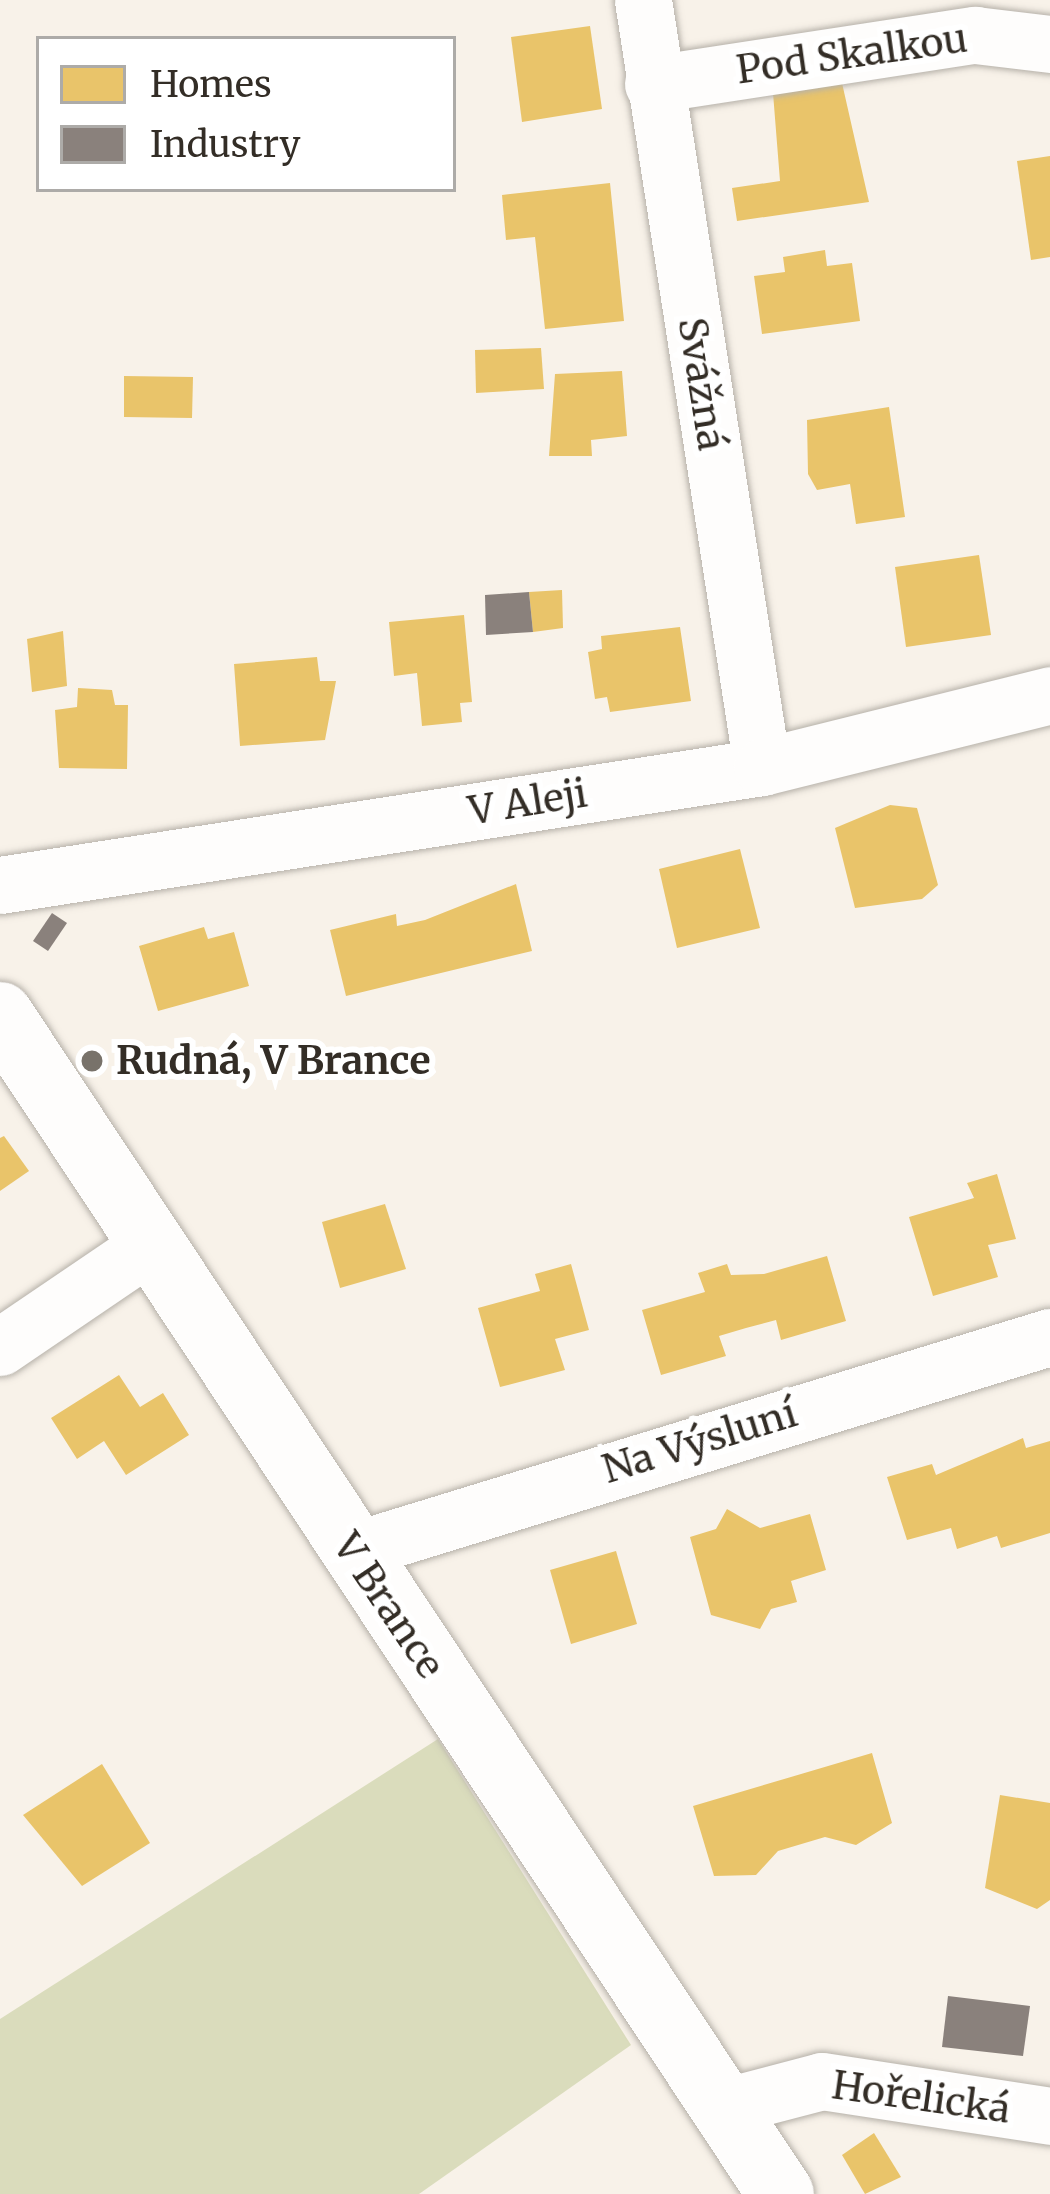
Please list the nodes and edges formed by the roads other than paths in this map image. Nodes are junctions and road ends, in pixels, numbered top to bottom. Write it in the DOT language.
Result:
graph roads {
  1 [pos="644,0"];
  2 [pos="1050,44"];
  3 [pos="653,84"];
  4 [pos="1050,695"];
  5 [pos="762,767"];
  6 [pos="0,885"];
  7 [pos="0,1015"];
  8 [pos="150,1245"];
  9 [pos="1050,1337"];
  10 [pos="0,1348"];
  11 [pos="352,1552"];
  12 [pos="724,2107"];
  13 [pos="1050,2116"];
  14 [pos="781,2194"];
  1 -- 3 [label="street, Svážná"];
  2 -- 3 [label="street, Pod Skalkou"];
  3 -- 5 [label="street, Svážná"];
  4 -- 5 [label="street, V Aleji"];
  5 -- 6 [label="street, V Aleji"];
  7 -- 8 [label="main road, V Brance"];
  8 -- 10 [label="street"];
  8 -- 11 [label="main road, V Brance"];
  9 -- 11 [label="street, Na Výsluní"];
  11 -- 12 [label="main road, V Brance"];
  12 -- 13 [label="street, Hořelická"];
  12 -- 14 [label="main road, V Brance"];
}
